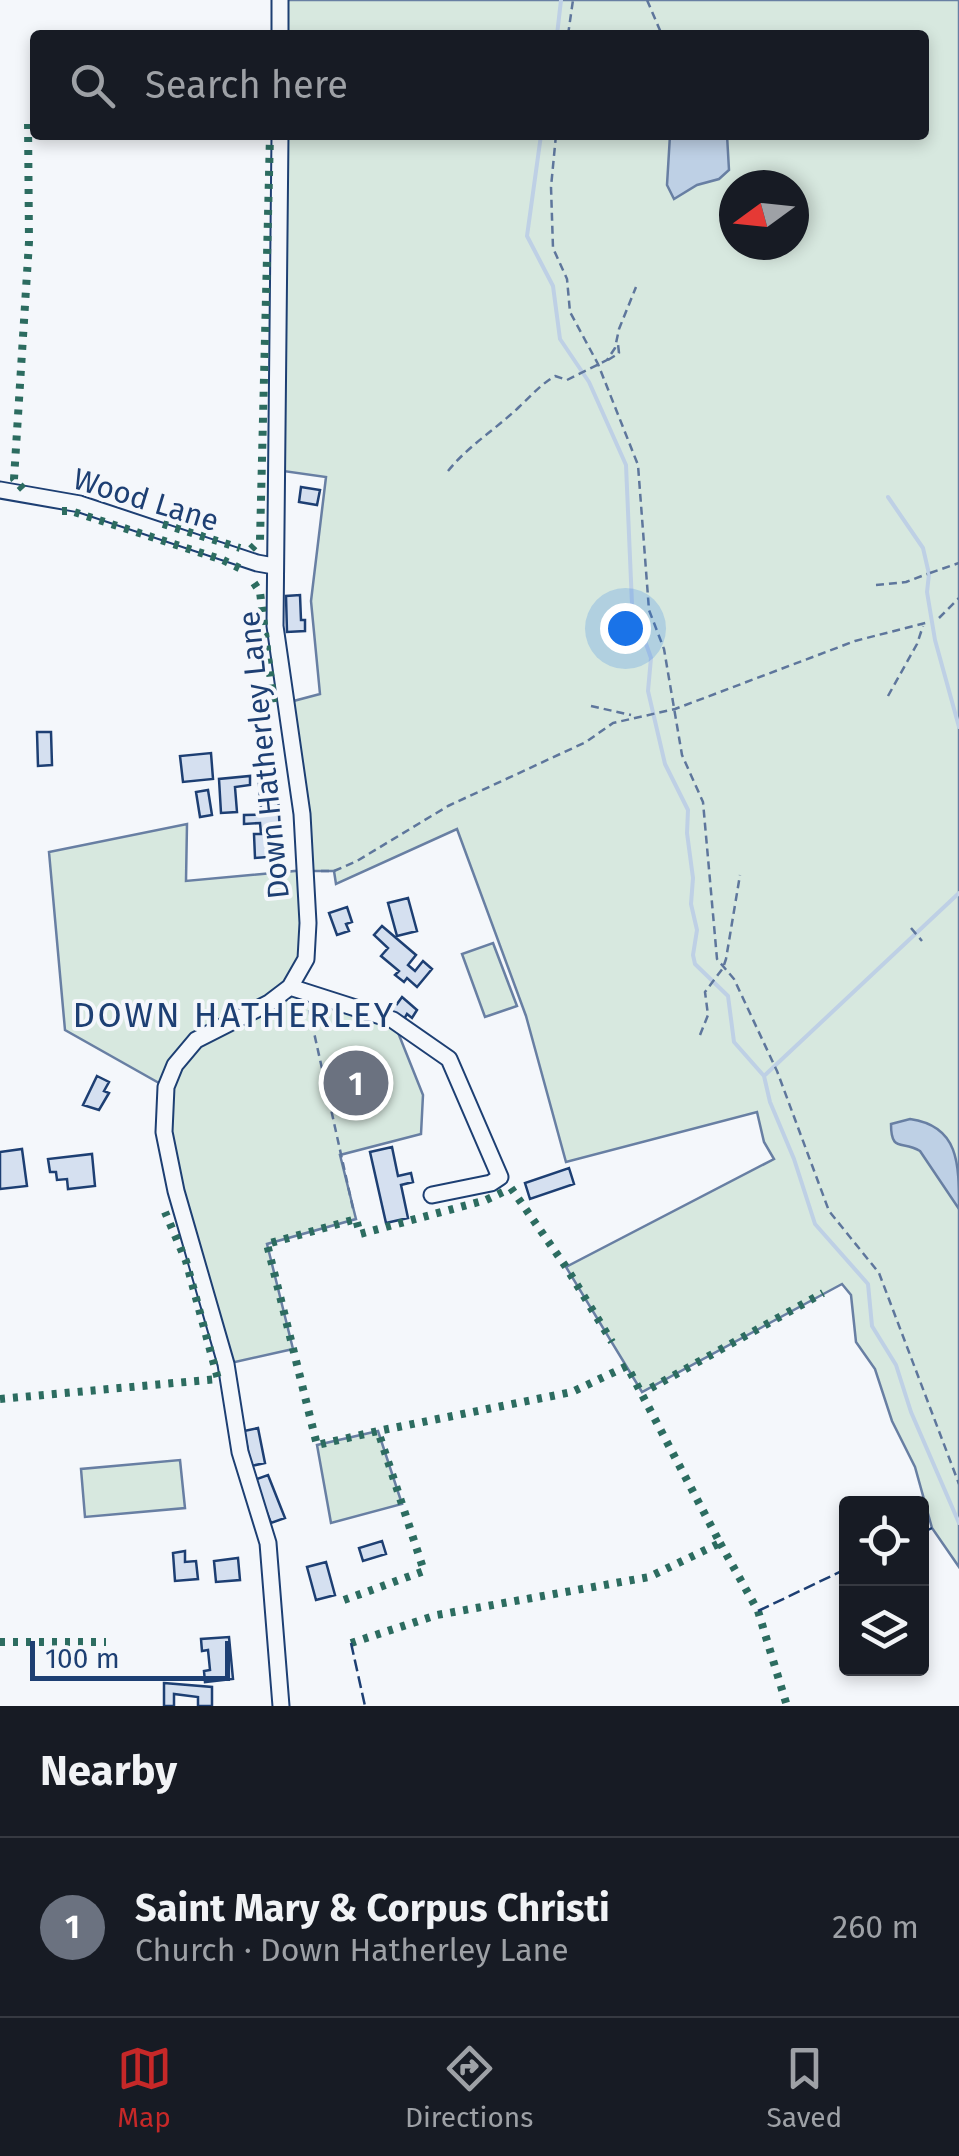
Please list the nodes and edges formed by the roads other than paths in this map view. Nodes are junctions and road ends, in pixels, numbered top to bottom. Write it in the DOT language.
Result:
graph roads {
  1 [pos="280,0"];
  2 [pos="280,30"];
  3 [pos="280,140"];
  4 [pos="0,490"];
  5 [pos="274,566"];
  6 [pos="290,987"];
  7 [pos="432,1195"];
  8 [pos="281,1706"];
  1 -- 2 [label="street"];
  3 -- 5 [label="street, Down Hatherley Lane"];
  4 -- 5 [label="street, Wood Lane"];
  5 -- 6 [label="street, Down Hatherley Lane"];
  6 -- 7 [label="street"];
  6 -- 8 [label="street"];
}
